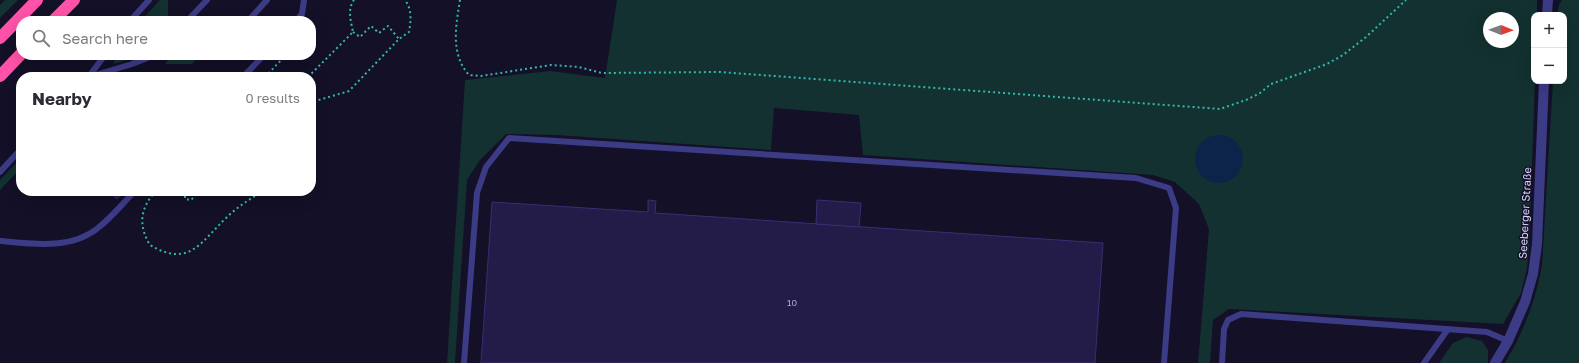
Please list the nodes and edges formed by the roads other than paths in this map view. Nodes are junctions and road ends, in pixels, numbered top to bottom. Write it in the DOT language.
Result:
graph roads {
  1 [pos="37,0"];
  2 [pos="74,0"];
  3 [pos="149,0"];
  4 [pos="207,0"];
  5 [pos="267,0"];
  6 [pos="304,0"];
  7 [pos="1548,0"];
  8 [pos="1547,12"];
  9 [pos="21,16"];
  10 [pos="58,16"];
  11 [pos="135,16"];
  12 [pos="192,16"];
  13 [pos="253,16"];
  14 [pos="300,16"];
  15 [pos="16,22"];
  16 [pos="0,38"];
  17 [pos="16,59"];
  18 [pos="102,60"];
  19 [pos="142,60"];
  20 [pos="259,60"];
  21 [pos="93,72"];
  22 [pos="104,72"];
  23 [pos="248,72"];
  24 [pos="0,76"];
  25 [pos="1544,84"];
  26 [pos="16,155"];
  27 [pos="0,172"];
  28 [pos="130,196"];
  29 [pos="0,241"];
  30 [pos="1448,329"];
  31 [pos="1508,341"];
  32 [pos="464,363"];
  33 [pos="1164,363"];
  34 [pos="1222,363"];
  35 [pos="1424,363"];
  36 [pos="1495,363"];
  1 -- 9 [label="highway"];
  2 -- 10 [label="highway"];
  3 -- 11 [label="lane"];
  4 -- 12 [label="lane"];
  5 -- 13 [label="lane"];
  6 -- 14 [label="lane"];
  7 -- 8 [label="street"];
  15 -- 16 [label="highway"];
  17 -- 24 [label="highway"];
  18 -- 21 [label="lane"];
  19 -- 22 [label="lane"];
  20 -- 23 [label="lane"];
  25 -- 31 [label="street, Seeberger Straße"];
  26 -- 27 [label="lane"];
  28 -- 29 [label="lane"];
  30 -- 31 [label="lane"];
  30 -- 34 [label="lane"];
  30 -- 35 [label="lane"];
  31 -- 36 [label="street, Seeberger Straße"];
  32 -- 33 [label="lane"];
}
